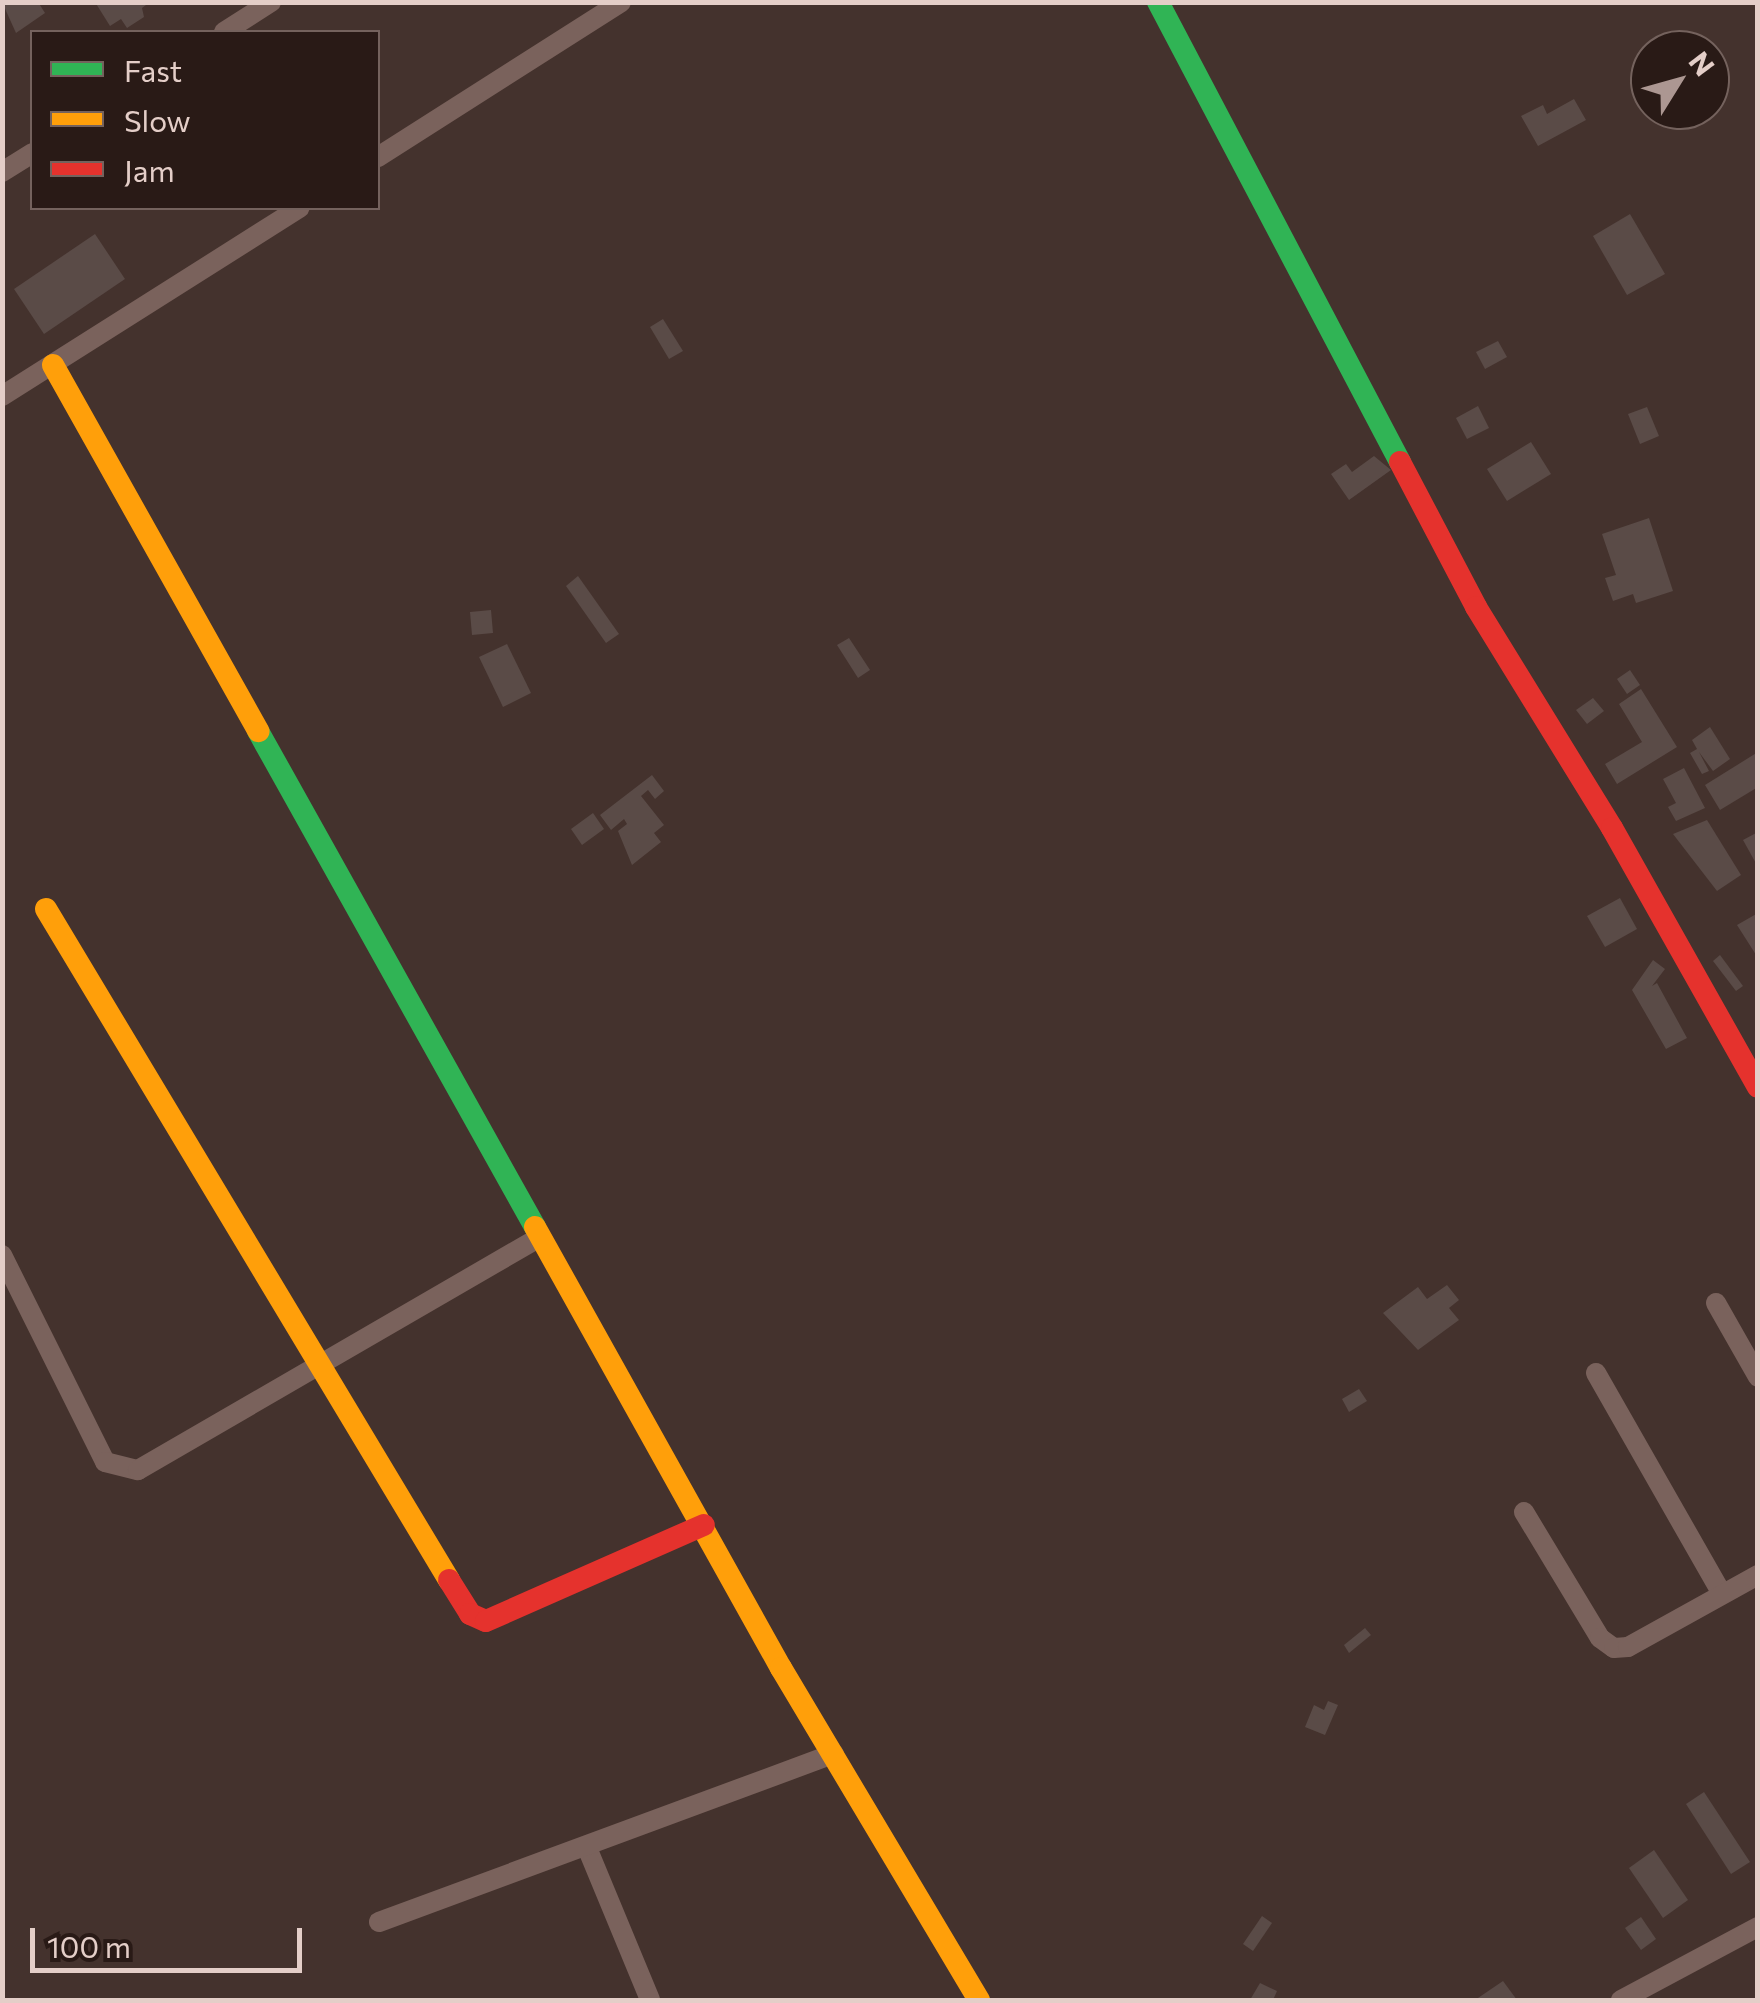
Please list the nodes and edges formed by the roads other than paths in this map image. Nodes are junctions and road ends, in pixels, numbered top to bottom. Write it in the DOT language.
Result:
graph roads {
  1 [pos="271,2"];
  2 [pos="620,2"];
  3 [pos="1158,2"];
  4 [pos="227,30"];
  5 [pos="30,154"];
  6 [pos="380,156"];
  7 [pos="2,172"];
  8 [pos="296,210"];
  9 [pos="53,365"];
  10 [pos="2,396"];
  11 [pos="46,909"];
  12 [pos="1758,1087"];
  13 [pos="540,1237"];
  14 [pos="2,1255"];
  15 [pos="1716,1303"];
  16 [pos="317,1363"];
  17 [pos="1596,1373"];
  18 [pos="1758,1377"];
  19 [pos="1524,1512"];
  20 [pos="704,1525"];
  21 [pos="1758,1575"];
  22 [pos="1722,1594"];
  23 [pos="834,1754"];
  24 [pos="588,1850"];
  25 [pos="380,1922"];
  26 [pos="1758,1928"];
  27 [pos="650,2000"];
  28 [pos="979,2000"];
  29 [pos="1620,2000"];
  1 -- 4 [label="street"];
  2 -- 6 [label="street"];
  3 -- 12 [label="street"];
  5 -- 7 [label="street"];
  8 -- 9 [label="street"];
  9 -- 10 [label="street"];
  9 -- 13 [label="street"];
  11 -- 16 [label="street"];
  13 -- 16 [label="street"];
  13 -- 20 [label="street"];
  14 -- 16 [label="street"];
  15 -- 18 [label="street"];
  16 -- 20 [label="street"];
  17 -- 22 [label="street"];
  19 -- 22 [label="street"];
  20 -- 23 [label="street"];
  21 -- 22 [label="street"];
  23 -- 24 [label="street"];
  23 -- 28 [label="street"];
  24 -- 25 [label="street"];
  24 -- 27 [label="street"];
  26 -- 29 [label="street"];
}
